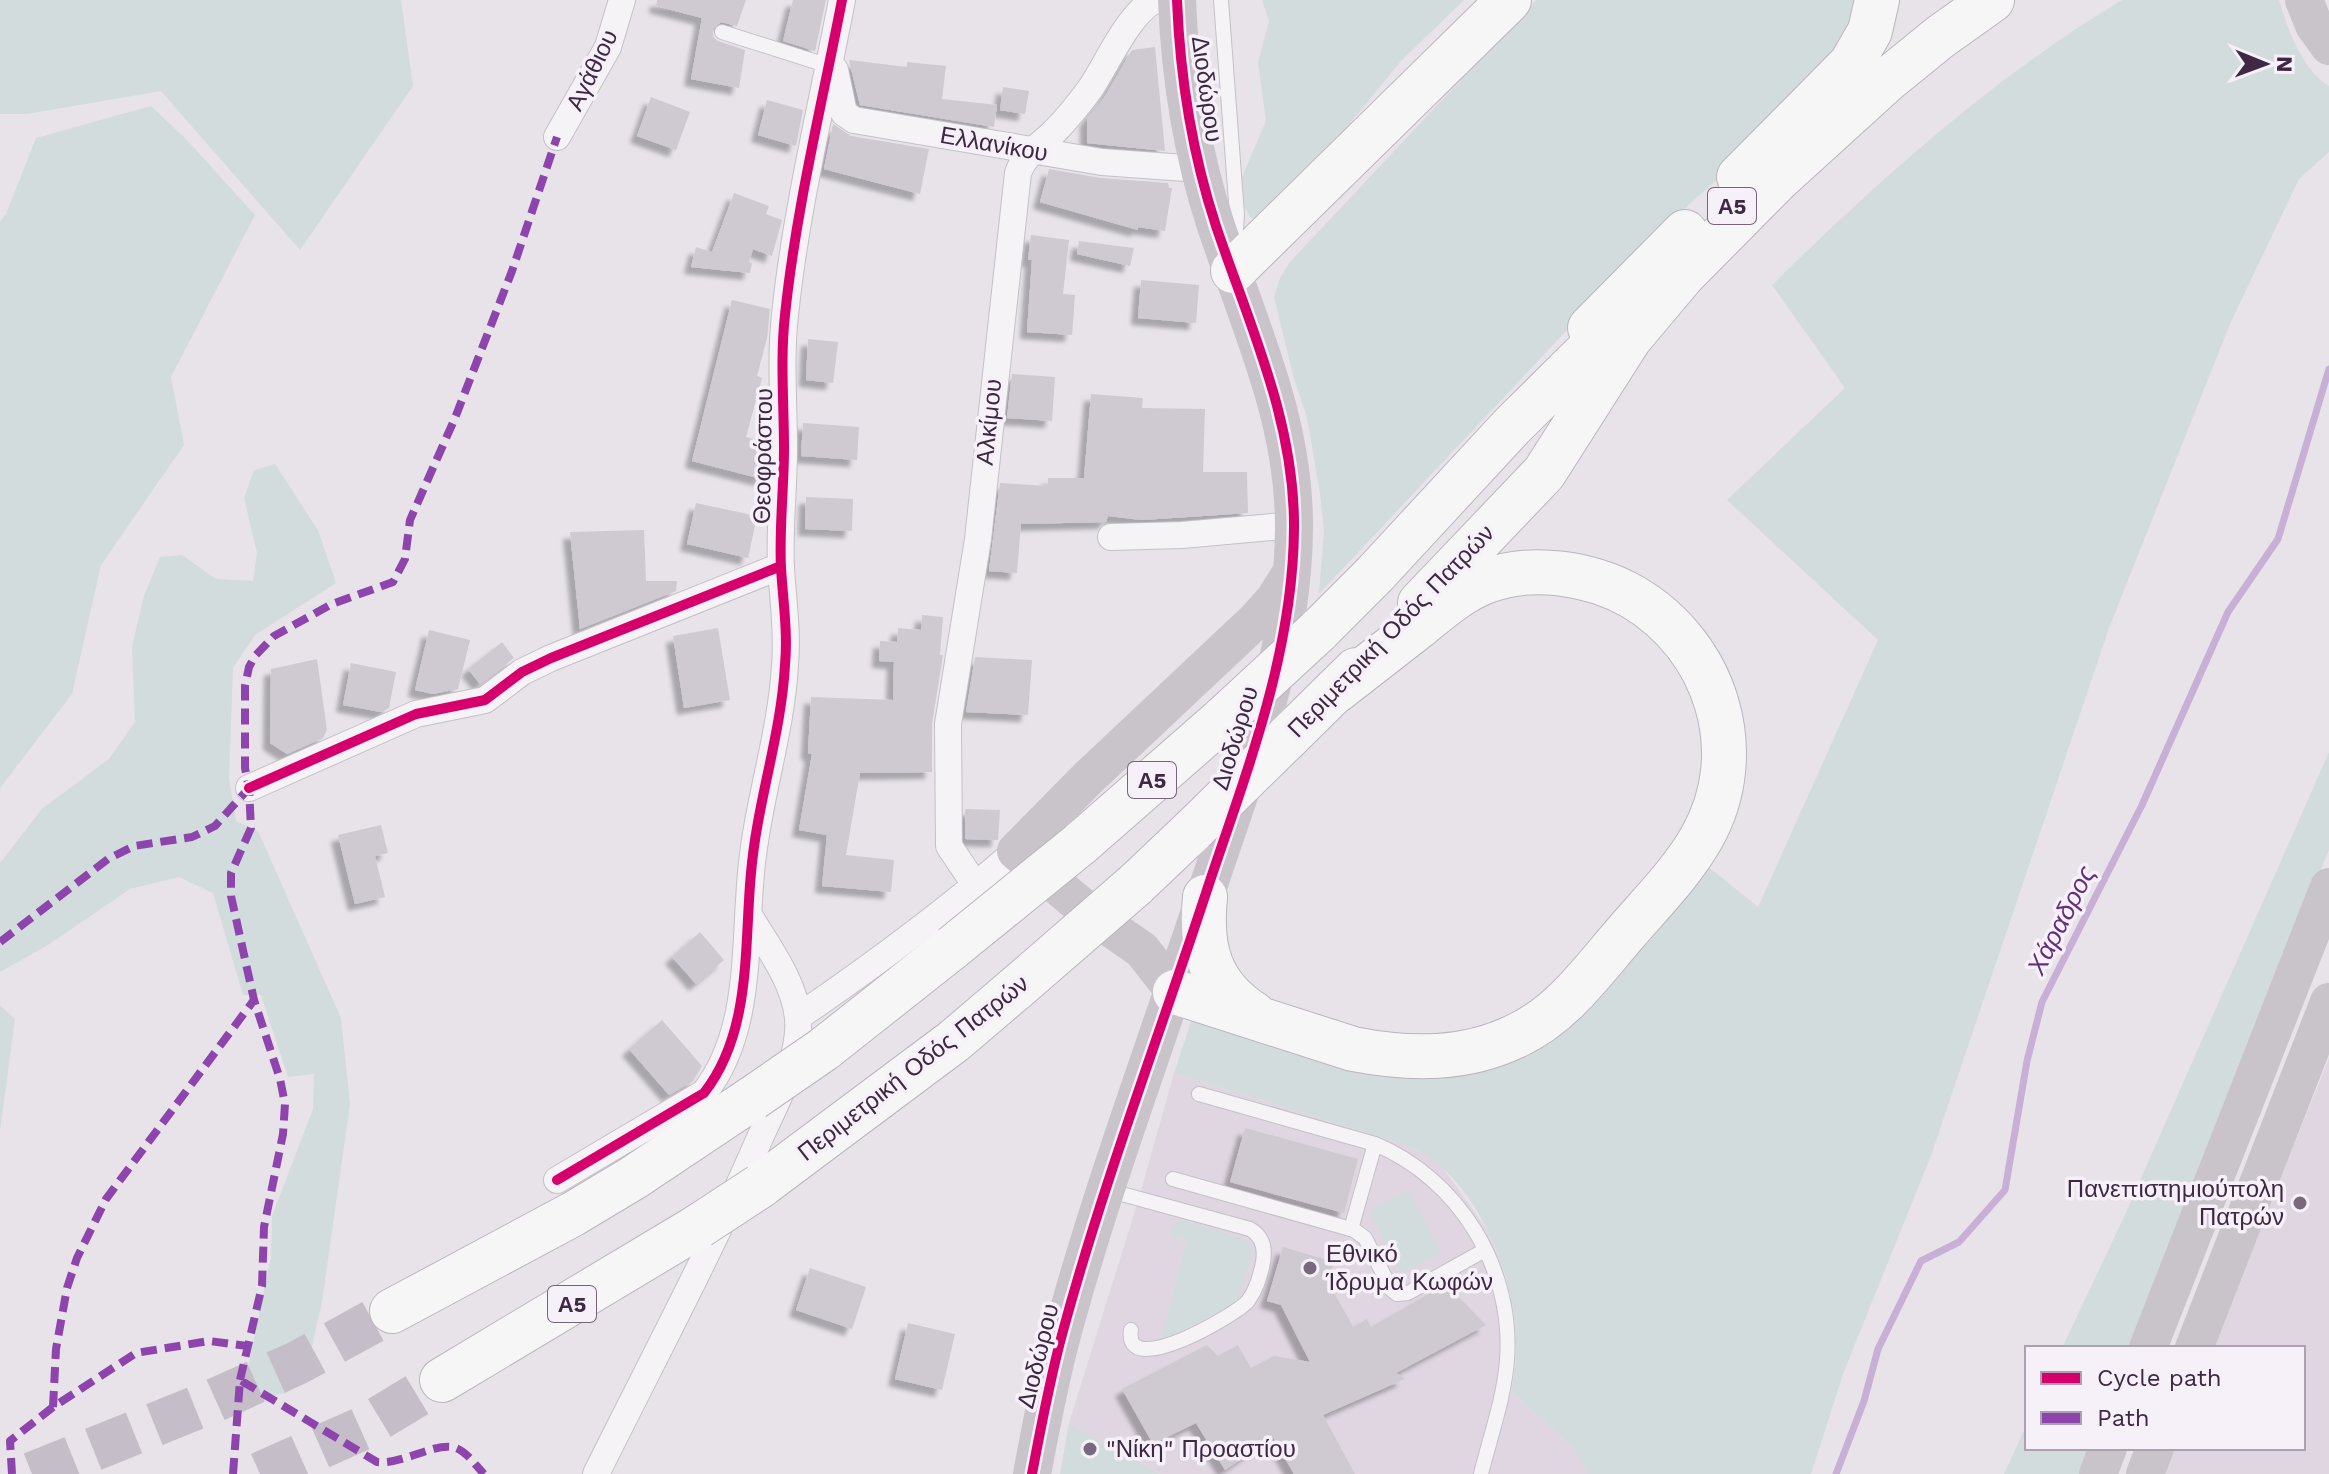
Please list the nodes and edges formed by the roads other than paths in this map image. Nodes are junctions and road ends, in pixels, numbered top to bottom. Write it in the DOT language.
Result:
graph roads {
  1 [pos="622,0"];
  2 [pos="842,0"];
  3 [pos="1156,0"];
  4 [pos="1177,0"];
  5 [pos="1221,0"];
  6 [pos="1509,0"];
  7 [pos="1877,0"];
  8 [pos="1964,0"];
  9 [pos="1992,0"];
  10 [pos="2304,0"];
  11 [pos="722,32"];
  12 [pos="2329,46"];
  13 [pos="829,66"];
  14 [pos="557,137"];
  15 [pos="1032,150"];
  16 [pos="1199,169"];
  17 [pos="1233,271"];
  18 [pos="1512,426"];
  19 [pos="1294,525"];
  20 [pos="1111,537"];
  21 [pos="781,566"];
  22 [pos="1292,570"];
  23 [pos="1336,691"];
  24 [pos="249,788"];
  25 [pos="1016,851"];
  26 [pos="976,886"];
  27 [pos="2329,887"];
  28 [pos="1205,897"];
  29 [pos="749,915"];
  30 [pos="1175,992"];
  31 [pos="2329,1002"];
  32 [pos="1274,1025"];
  33 [pos="811,1033"];
  34 [pos="1199,1094"];
  35 [pos="1375,1144"];
  36 [pos="1173,1179"];
  37 [pos="557,1180"];
  38 [pos="1107,1189"];
  39 [pos="1351,1229"];
  40 [pos="1485,1250"];
  41 [pos="392,1311"];
  42 [pos="1131,1330"];
  43 [pos="2149,1346"];
  44 [pos="2195,1346"];
  45 [pos="442,1380"];
  46 [pos="2107,1450"];
  47 [pos="2154,1450"];
  48 [pos="596,1474"];
  49 [pos="1032,1474"];
  50 [pos="1481,1474"];
  51 [pos="2098,1474"];
  52 [pos="2145,1474"];
  1 -- 14 [label="street, Αγάθιου"];
  2 -- 13 [label="street, Θεοφράστου"];
  3 -- 15 [label="street, Αλκίμου"];
  4 -- 16 [label="street, Διοδώρου"];
  5 -- 17 [label="lane"];
  6 -- 17 [label="highway"];
  7 -- 18 [label="highway"];
  8 -- 18 [label="highway, Α5"];
  9 -- 23 [label="highway, Περιμετρική Οδός Πατρών / Α5"];
  10 -- 12 [label="street"];
  11 -- 13 [label="lane"];
  13 -- 15 [label="street, Ελλανίκου"];
  13 -- 21 [label="street, Θεοφράστου"];
  15 -- 16 [label="street, Ελλανίκου"];
  15 -- 26 [label="street, Αλκίμου"];
  16 -- 17 [label="street, Διοδώρου"];
  17 -- 19 [label="street, Διοδώρου"];
  18 -- 33 [label="highway, Α5, bridge"];
  19 -- 20 [label="street"];
  19 -- 22 [label="street, Διοδώρου"];
  21 -- 24 [label="street"];
  21 -- 29 [label="street, Θεοφράστου"];
  22 -- 25 [label="street"];
  22 -- 28 [label="street, Διοδώρου"];
  23 -- 32 [label="highway"];
  23 -- 45 [label="highway, Περιμετρική Οδός Πατρών / Α5, bridge"];
  25 -- 26 [label="street"];
  25 -- 30 [label="street"];
  26 -- 33 [label="street"];
  27 -- 43 [label="street"];
  28 -- 30 [label="street, Διοδώρου"];
  28 -- 32 [label="highway"];
  29 -- 33 [label="street"];
  29 -- 37 [label="street, Θεοφράστου"];
  30 -- 32 [label="highway"];
  30 -- 38 [label="street, Διοδώρου"];
  31 -- 44 [label="street"];
  33 -- 41 [label="highway, Α5, bridge"];
  33 -- 48 [label="street"];
  34 -- 35 [label="lane"];
  35 -- 39 [label="lane"];
  35 -- 40 [label="lane"];
  36 -- 39 [label="lane"];
  38 -- 42 [label="lane"];
  38 -- 49 [label="street, Διοδώρου"];
  39 -- 40 [label="lane"];
  40 -- 50 [label="lane"];
  46 -- 51 [label="street"];
  47 -- 52 [label="street"];
}
